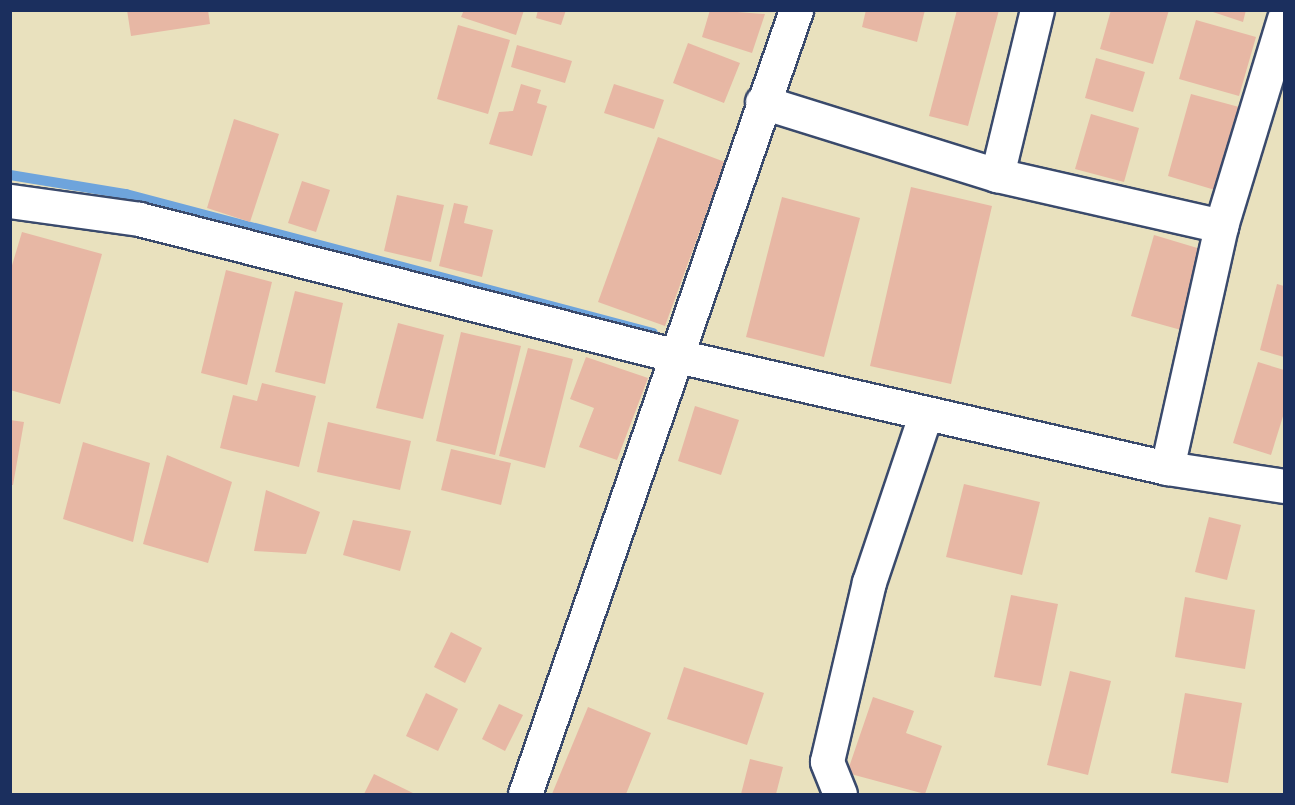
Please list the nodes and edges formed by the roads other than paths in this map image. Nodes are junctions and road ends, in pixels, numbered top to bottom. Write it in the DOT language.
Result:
graph roads {
  1 [pos="796,10"];
  2 [pos="1037,10"];
  3 [pos="1284,18"];
  4 [pos="762,102"];
  5 [pos="997,175"];
  6 [pos="10,201"];
  7 [pos="1221,226"];
  8 [pos="673,355"];
  9 [pos="926,413"];
  10 [pos="1167,468"];
  11 [pos="1284,486"];
  12 [pos="525,795"];
  13 [pos="840,795"];
  1 -- 4 [label="street"];
  2 -- 5 [label="street"];
  3 -- 7 [label="street"];
  4 -- 5 [label="street"];
  4 -- 8 [label="street"];
  5 -- 7 [label="street"];
  6 -- 8 [label="street"];
  7 -- 10 [label="street"];
  8 -- 9 [label="street"];
  8 -- 12 [label="street"];
  9 -- 10 [label="street"];
  9 -- 13 [label="street"];
  10 -- 11 [label="street"];
}
